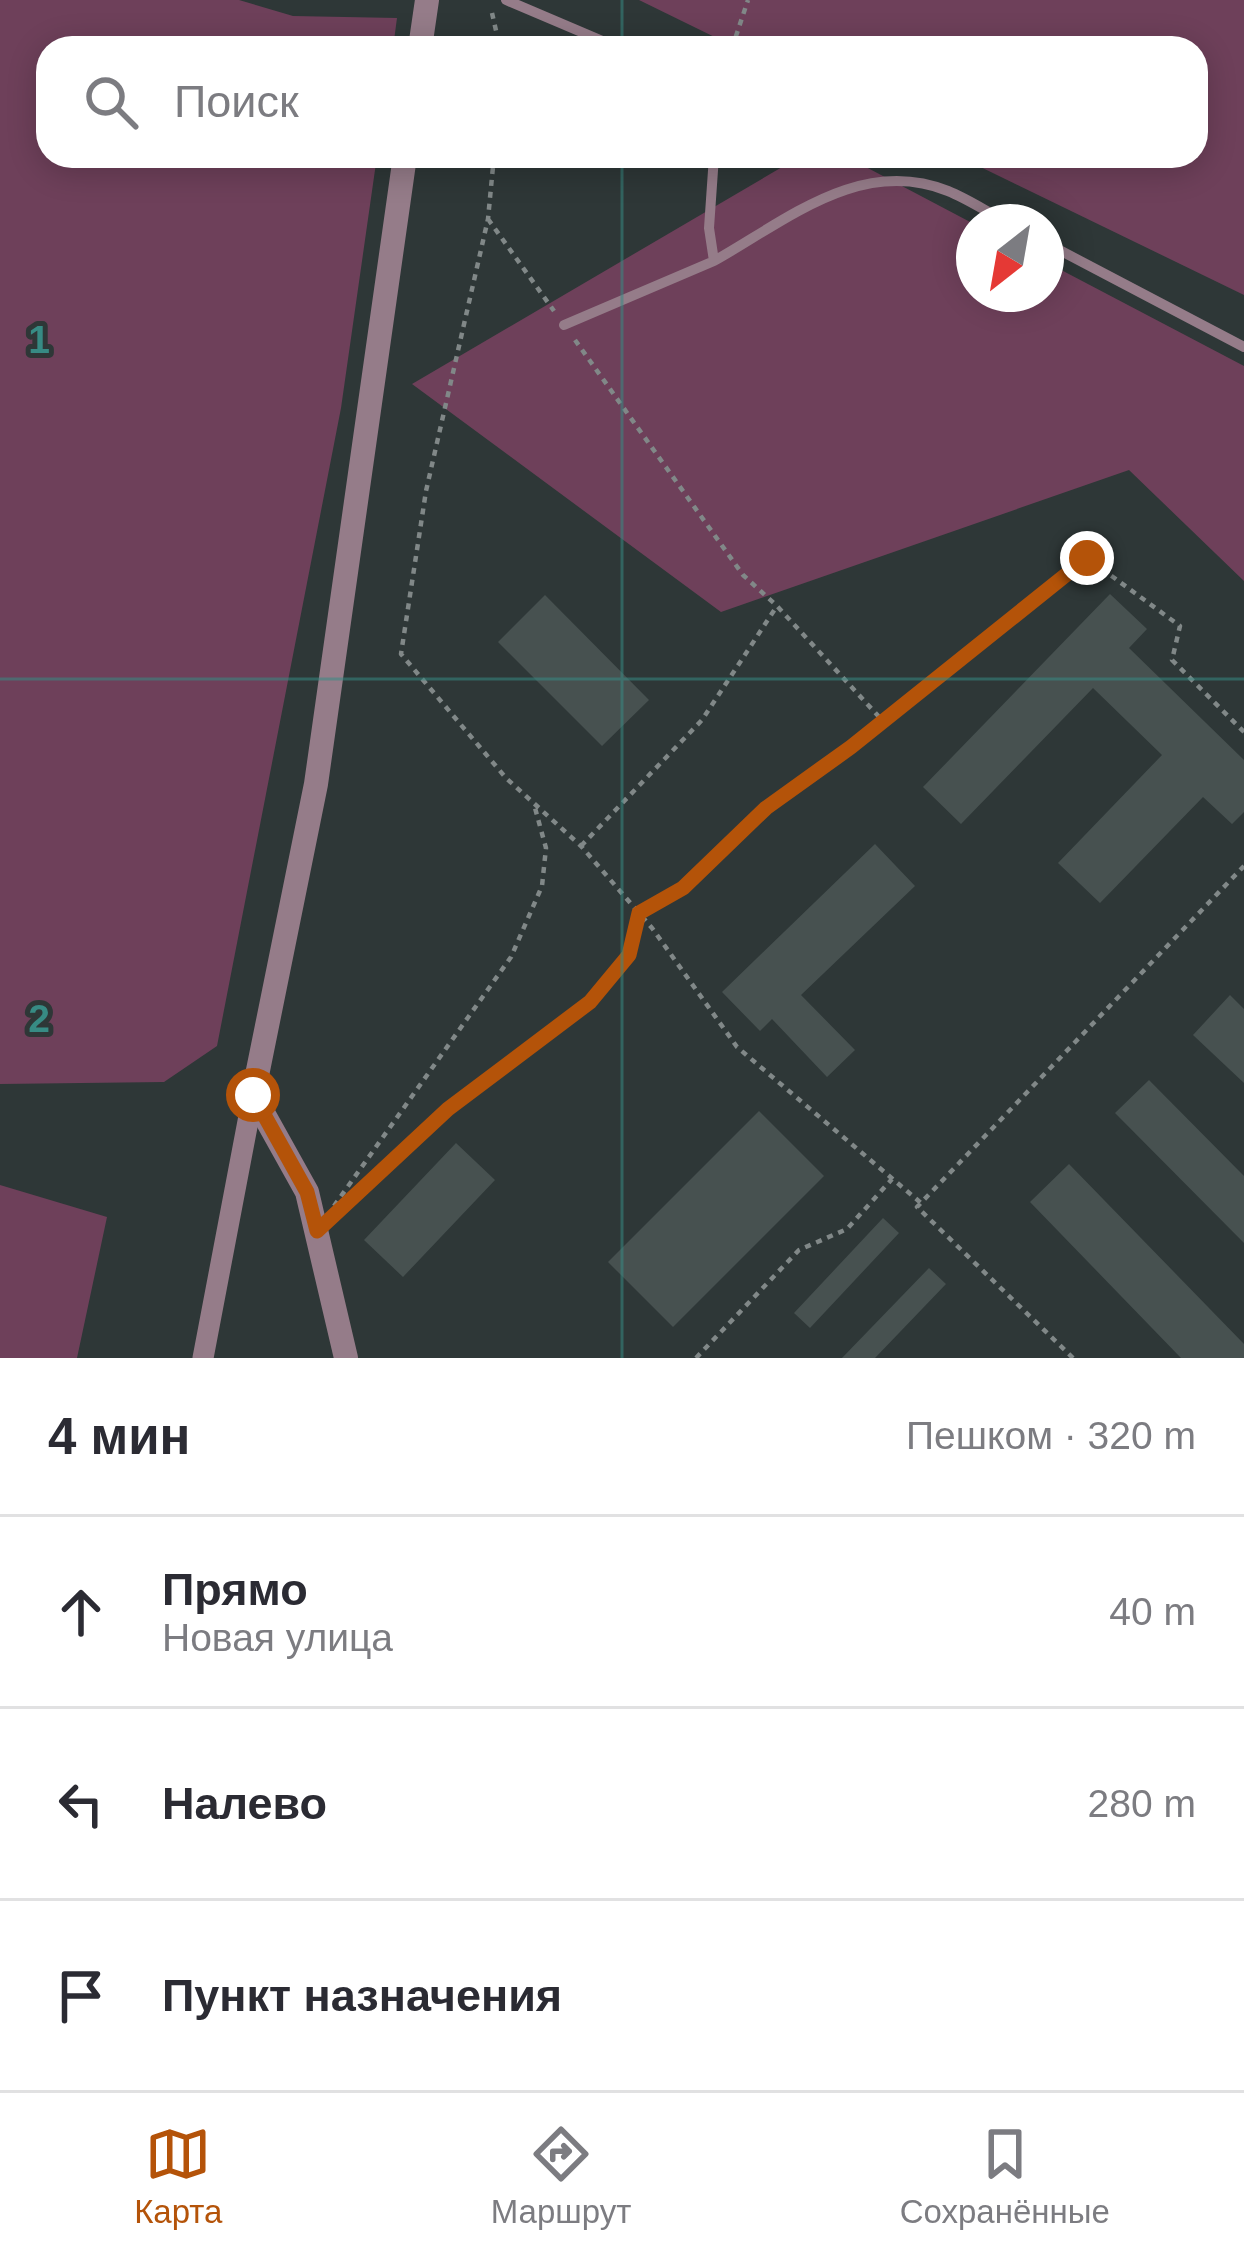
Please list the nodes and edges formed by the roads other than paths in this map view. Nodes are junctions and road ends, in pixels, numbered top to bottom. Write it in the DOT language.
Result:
graph roads {
  1 [pos="427,0"];
  2 [pos="506,0"];
  3 [pos="422,36"];
  4 [pos="591,36"];
  5 [pos="403,168"];
  6 [pos="713,168"];
  7 [pos="972,204"];
  8 [pos="1064,252"];
  9 [pos="714,261"];
  10 [pos="564,325"];
  11 [pos="1244,347"];
  12 [pos="253,1095"];
  13 [pos="203,1358"];
  14 [pos="346,1358"];
  1 -- 3 [label="street"];
  2 -- 4 [label="lane"];
  5 -- 12 [label="street"];
  6 -- 9 [label="lane"];
  7 -- 9 [label="lane"];
  8 -- 11 [label="lane"];
  9 -- 10 [label="lane"];
  12 -- 13 [label="street"];
  12 -- 14 [label="street"];
}
